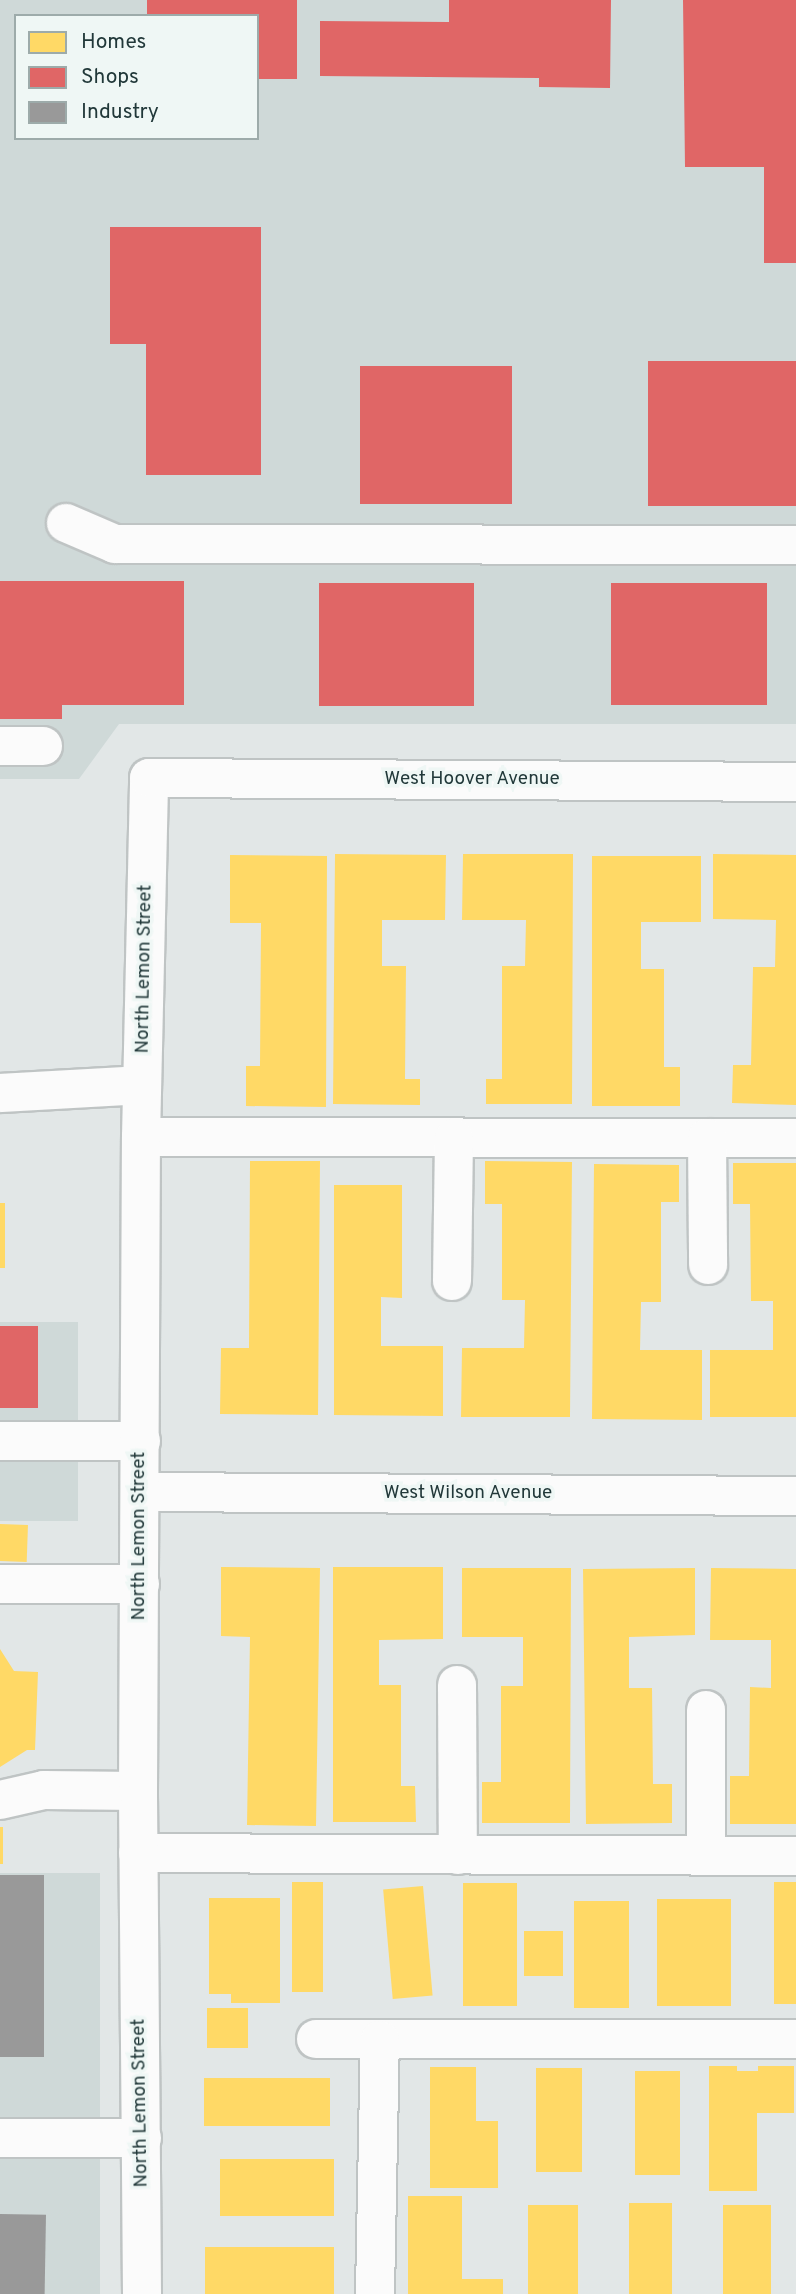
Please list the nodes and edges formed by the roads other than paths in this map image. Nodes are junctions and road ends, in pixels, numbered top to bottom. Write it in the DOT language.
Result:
graph roads {
  1 [pos="66,523"];
  2 [pos="796,545"];
  3 [pos="0,746"];
  4 [pos="43,746"];
  5 [pos="149,778"];
  6 [pos="796,782"];
  7 [pos="142,1085"];
  8 [pos="0,1093"];
  9 [pos="141,1137"];
  10 [pos="454,1138"];
  11 [pos="707,1138"];
  12 [pos="796,1138"];
  13 [pos="708,1265"];
  14 [pos="452,1281"];
  15 [pos="0,1441"];
  16 [pos="141,1441"];
  17 [pos="141,1492"];
  18 [pos="796,1496"];
  19 [pos="0,1584"];
  20 [pos="139,1584"];
  21 [pos="457,1685"];
  22 [pos="706,1710"];
  23 [pos="138,1791"];
  24 [pos="0,1800"];
  25 [pos="138,1853"];
  26 [pos="458,1855"];
  27 [pos="706,1856"];
  28 [pos="796,1856"];
  29 [pos="316,2039"];
  30 [pos="796,2039"];
  31 [pos="380,2040"];
  32 [pos="0,2138"];
  33 [pos="142,2138"];
  34 [pos="142,2294"];
  35 [pos="375,2294"];
  1 -- 2 [label="street"];
  3 -- 4 [label="street"];
  5 -- 6 [label="street, West Hoover Avenue"];
  5 -- 7 [label="street, North Lemon Street"];
  7 -- 8 [label="street"];
  7 -- 9 [label="street, North Lemon Street"];
  9 -- 10 [label="street"];
  9 -- 16 [label="street, North Lemon Street"];
  10 -- 11 [label="street"];
  10 -- 14 [label="street"];
  11 -- 12 [label="street"];
  11 -- 13 [label="street"];
  15 -- 16 [label="street"];
  16 -- 17 [label="street, North Lemon Street"];
  17 -- 18 [label="street, West Wilson Avenue"];
  17 -- 20 [label="street, North Lemon Street"];
  19 -- 20 [label="street"];
  20 -- 23 [label="street, North Lemon Street"];
  21 -- 26 [label="street"];
  22 -- 27 [label="street"];
  23 -- 24 [label="street"];
  23 -- 25 [label="street, North Lemon Street"];
  25 -- 26 [label="street"];
  25 -- 33 [label="street, North Lemon Street"];
  26 -- 27 [label="street"];
  27 -- 28 [label="street"];
  29 -- 31 [label="street"];
  30 -- 31 [label="street"];
  31 -- 35 [label="street"];
  32 -- 33 [label="street"];
  33 -- 34 [label="street, North Lemon Street"];
}
